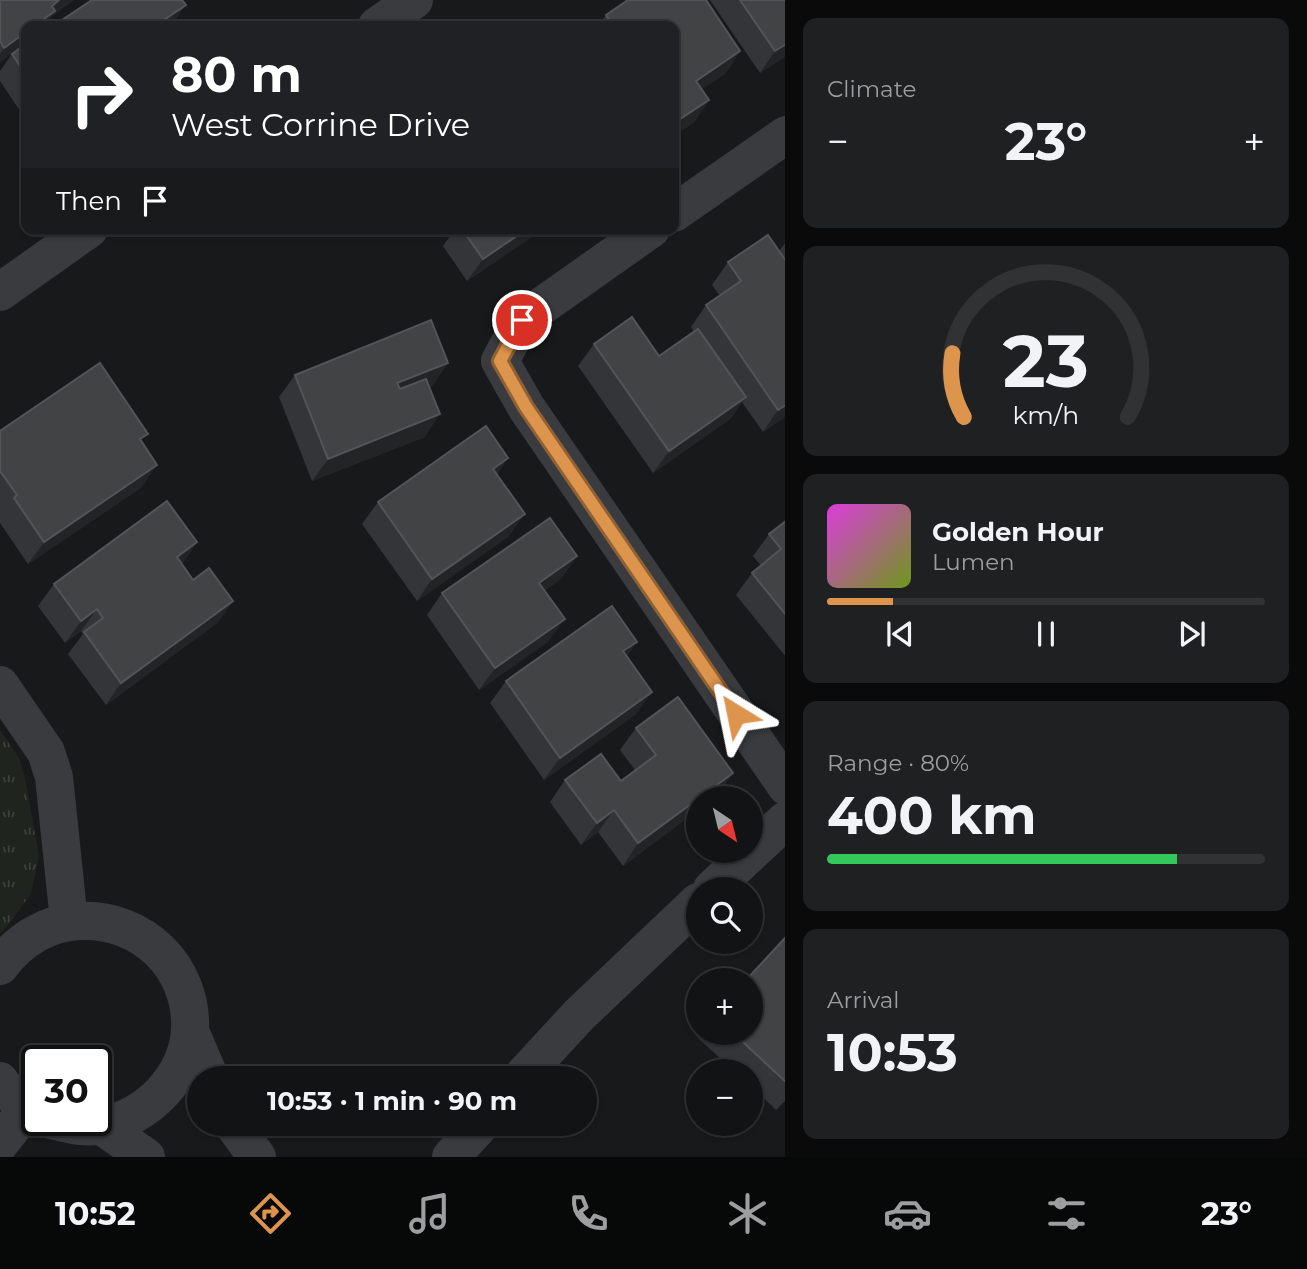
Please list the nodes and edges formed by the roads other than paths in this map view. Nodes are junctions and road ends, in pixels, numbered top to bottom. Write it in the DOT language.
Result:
graph roads {
  1 [pos="414,0"];
  2 [pos="384,21"];
  3 [pos="785,136"];
  4 [pos="679,210"];
  5 [pos="81,235"];
  6 [pos="642,235"];
  7 [pos="0,292"];
  8 [pos="0,685"];
  9 [pos="785,785"];
  10 [pos="785,821"];
  11 [pos="725,877"];
  12 [pos="686,913"];
  13 [pos="69,921"];
  14 [pos="0,966"];
  15 [pos="190,1031"];
  16 [pos="205,1066"];
  17 [pos="532,1066"];
  18 [pos="0,1081"];
  19 [pos="21,1100"];
  20 [pos="112,1123"];
  21 [pos="21,1127"];
  22 [pos="112,1133"];
  23 [pos="242,1136"];
  24 [pos="470,1136"];
  25 [pos="0,1143"];
  26 [pos="146,1157"];
  27 [pos="257,1157"];
  28 [pos="451,1157"];
  1 -- 2 [label="street"];
  3 -- 4 [label="street"];
  5 -- 7 [label="street"];
  6 -- 9 [label="street"];
  8 -- 13 [label="street"];
  10 -- 11 [label="street"];
  12 -- 17 [label="street"];
  13 -- 14 [label="street"];
  13 -- 15 [label="street"];
  15 -- 16 [label="street"];
  15 -- 20 [label="street"];
  18 -- 19 [label="street"];
  21 -- 25 [label="street"];
  22 -- 26 [label="street"];
  23 -- 27 [label="street"];
  24 -- 28 [label="street"];
}
